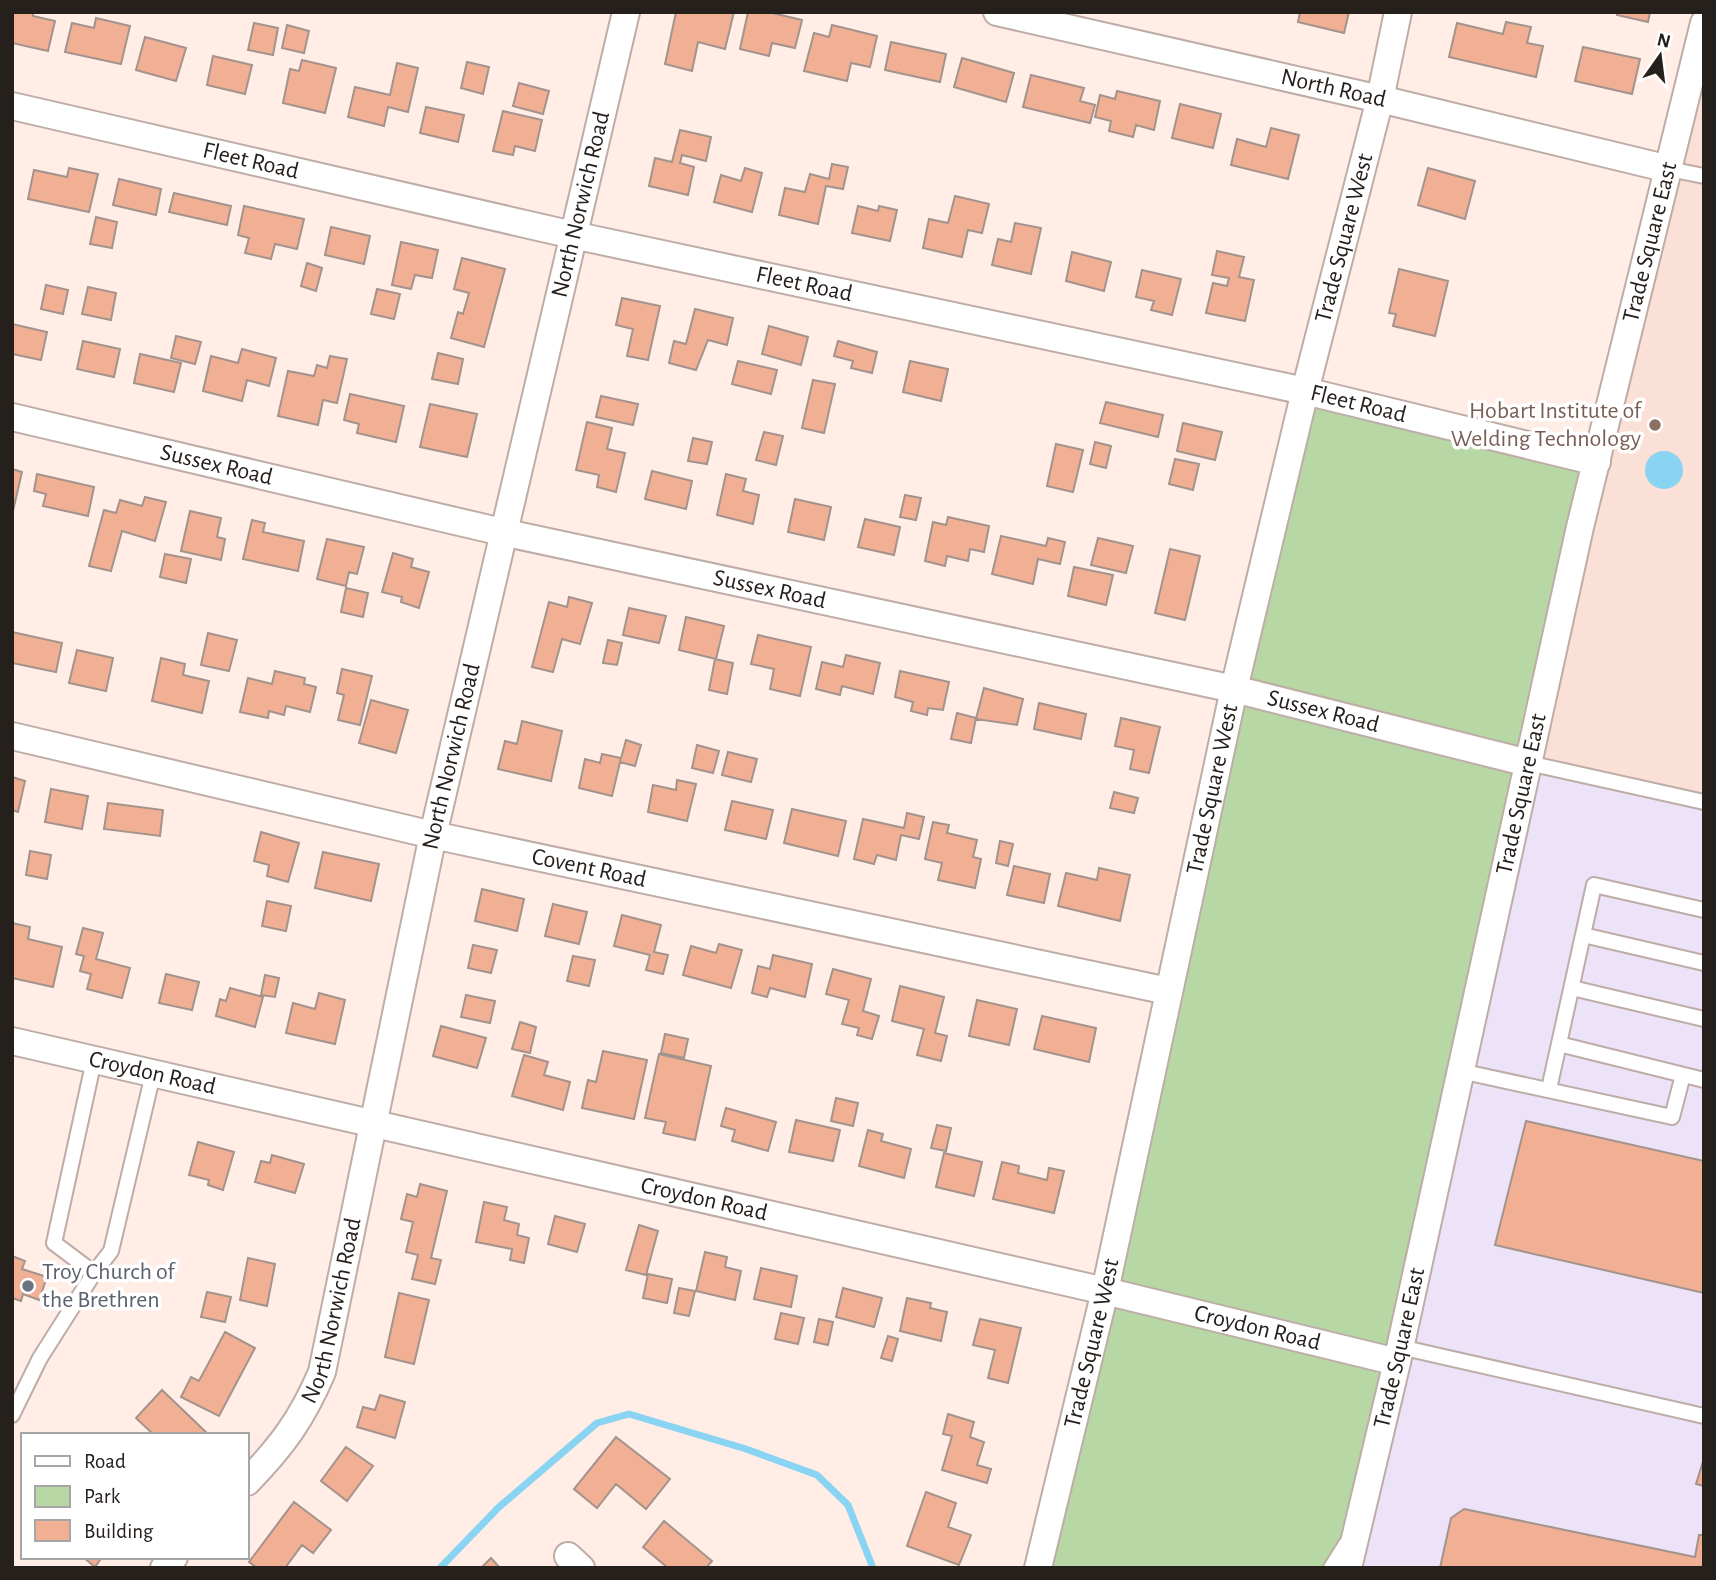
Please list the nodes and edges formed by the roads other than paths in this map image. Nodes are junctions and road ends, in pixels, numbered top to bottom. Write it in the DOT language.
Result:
graph roads {
  1 [pos="626,12"];
  2 [pos="997,12"];
  3 [pos="1398,12"];
  4 [pos="1704,23"];
  5 [pos="1380,99"];
  6 [pos="12,106"];
  7 [pos="1669,169"];
  8 [pos="1704,176"];
  9 [pos="573,235"];
  10 [pos="1305,391"];
  11 [pos="12,417"];
  12 [pos="1597,462"];
  13 [pos="502,532"];
  14 [pos="1234,689"];
  15 [pos="12,736"];
  16 [pos="1528,763"];
  17 [pos="1704,802"];
  18 [pos="433,835"];
  19 [pos="1704,911"];
  20 [pos="1583,935"];
  21 [pos="1704,963"];
  22 [pos="1572,988"];
  23 [pos="1168,991"];
  24 [pos="1704,1018"];
  25 [pos="12,1041"];
  26 [pos="1559,1044"];
  27 [pos="94,1060"];
  28 [pos="1460,1071"];
  29 [pos="153,1074"];
  30 [pos="1683,1075"];
  31 [pos="1704,1080"];
  32 [pos="1549,1089"];
  33 [pos="375,1126"];
  34 [pos="94,1273"];
  35 [pos="1105,1291"];
  36 [pos="1398,1354"];
  37 [pos="12,1415"];
  38 [pos="1704,1416"];
  39 [pos="248,1481"];
  40 [pos="1358,1525"];
  41 [pos="1038,1568"];
  42 [pos="1331,1568"];
  43 [pos="1348,1568"];
  1 -- 9 [label="street, North Norwich Road"];
  2 -- 5 [label="street, North Road"];
  3 -- 5 [label="street, Trade Square West"];
  4 -- 7 [label="street, Trade Square East"];
  5 -- 7 [label="street, North Road"];
  5 -- 10 [label="street, Trade Square West"];
  6 -- 9 [label="street, Fleet Road"];
  7 -- 8 [label="lane"];
  7 -- 12 [label="street, Trade Square East"];
  9 -- 10 [label="street, Fleet Road"];
  9 -- 13 [label="street, North Norwich Road"];
  10 -- 12 [label="street, Fleet Road"];
  10 -- 14 [label="street, Trade Square West"];
  11 -- 13 [label="street, Sussex Road"];
  12 -- 16 [label="street, Trade Square East"];
  13 -- 14 [label="street, Sussex Road"];
  13 -- 18 [label="street, North Norwich Road"];
  14 -- 16 [label="street, Sussex Road"];
  14 -- 23 [label="street, Trade Square West"];
  15 -- 18 [label="street, Covent Road"];
  16 -- 17 [label="lane"];
  16 -- 28 [label="street, Trade Square East"];
  18 -- 23 [label="street, Covent Road"];
  18 -- 33 [label="street, North Norwich Road"];
  19 -- 20 [label="lane"];
  20 -- 21 [label="lane"];
  20 -- 22 [label="lane"];
  22 -- 24 [label="lane"];
  22 -- 26 [label="lane"];
  23 -- 35 [label="street, Trade Square West"];
  25 -- 27 [label="street, Croydon Road"];
  26 -- 30 [label="lane"];
  26 -- 32 [label="lane"];
  27 -- 29 [label="street, Croydon Road"];
  27 -- 34 [label="lane"];
  28 -- 32 [label="lane"];
  28 -- 36 [label="street, Trade Square East"];
  29 -- 33 [label="street, Croydon Road"];
  29 -- 34 [label="lane"];
  30 -- 31 [label="lane"];
  30 -- 32 [label="lane"];
  33 -- 35 [label="street, Croydon Road"];
  33 -- 39 [label="street, North Norwich Road"];
  34 -- 37 [label="lane"];
  35 -- 36 [label="street, Croydon Road"];
  35 -- 41 [label="street, Trade Square West"];
  36 -- 38 [label="lane"];
  36 -- 40 [label="street, Trade Square East"];
  40 -- 42 [label="lane"];
  40 -- 43 [label="street, Trade Square East"];
}
